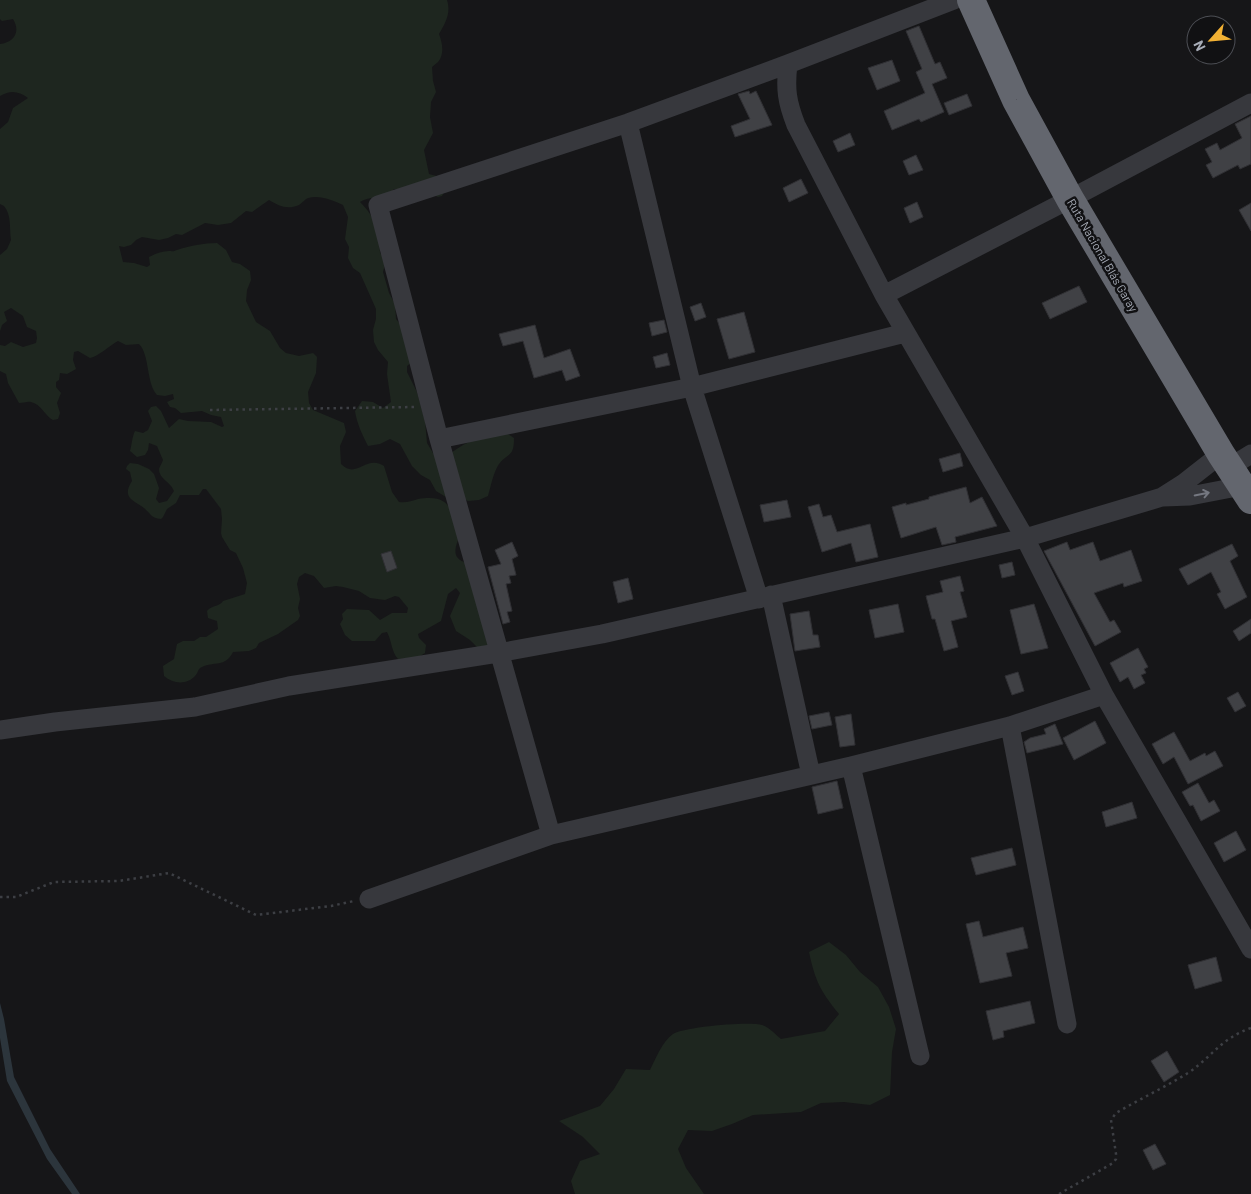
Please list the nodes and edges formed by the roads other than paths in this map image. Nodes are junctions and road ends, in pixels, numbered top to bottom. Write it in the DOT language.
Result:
graph roads {
  1 [pos="954,0"];
  2 [pos="971,0"];
  3 [pos="788,64"];
  4 [pos="1251,102"];
  5 [pos="628,123"];
  6 [pos="1070,199"];
  7 [pos="884,294"];
  8 [pos="905,332"];
  9 [pos="692,388"];
  10 [pos="439,439"];
  11 [pos="1239,472"];
  12 [pos="1162,497"];
  13 [pos="1025,538"];
  14 [pos="765,597"];
  15 [pos="498,653"];
  16 [pos="1104,695"];
  17 [pos="1010,726"];
  18 [pos="0,730"];
  19 [pos="851,766"];
  20 [pos="811,775"];
  21 [pos="551,835"];
  22 [pos="368,899"];
  23 [pos="1251,949"];
  24 [pos="1067,1024"];
  25 [pos="920,1056"];
  1 -- 3 [label="street"];
  2 -- 6 [label="highway, Ruta Nacional Blás Garay"];
  3 -- 5 [label="street"];
  3 -- 7 [label="street"];
  4 -- 6 [label="street"];
  5 -- 9 [label="street"];
  5 -- 10 [label="street"];
  6 -- 7 [label="street"];
  6 -- 11 [label="highway, Ruta Nacional Blás Garay"];
  7 -- 8 [label="street"];
  8 -- 9 [label="street"];
  8 -- 13 [label="street"];
  9 -- 10 [label="street"];
  9 -- 14 [label="street"];
  10 -- 15 [label="street"];
  11 -- 12 [label="street"];
  12 -- 11 [label="street, one-way"];
  12 -- 13 [label="street"];
  13 -- 14 [label="street"];
  13 -- 16 [label="street"];
  14 -- 15 [label="street"];
  14 -- 20 [label="street"];
  15 -- 18 [label="street"];
  15 -- 21 [label="street"];
  16 -- 17 [label="street"];
  16 -- 23 [label="street"];
  17 -- 19 [label="street"];
  17 -- 24 [label="street"];
  19 -- 20 [label="street"];
  19 -- 25 [label="street"];
  20 -- 21 [label="street"];
  21 -- 22 [label="street"];
}
